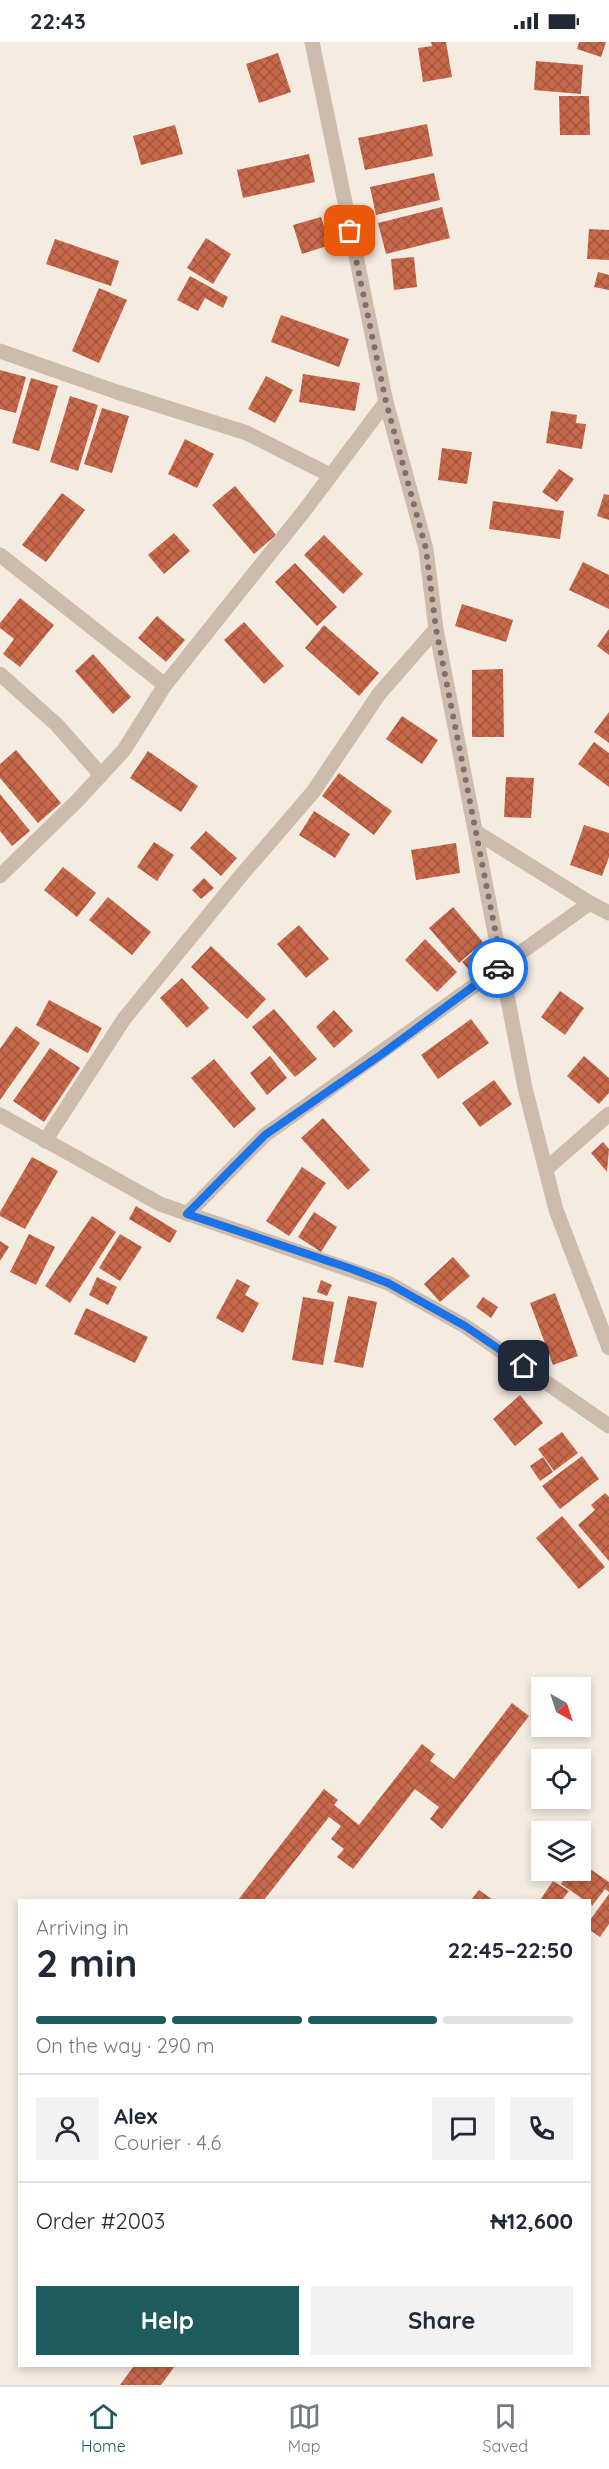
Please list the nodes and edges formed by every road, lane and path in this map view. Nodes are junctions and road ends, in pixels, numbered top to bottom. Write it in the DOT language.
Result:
graph roads {
  1 [pos="312,42"];
  2 [pos="0,351"];
  3 [pos="386,402"];
  4 [pos="330,475"];
  5 [pos="0,555"];
  6 [pos="436,629"];
  7 [pos="0,674"];
  8 [pos="165,685"];
  9 [pos="101,775"];
  10 [pos="476,832"];
  11 [pos="0,876"];
  12 [pos="590,903"];
  13 [pos="609,913"];
  14 [pos="502,965"];
  15 [pos="0,1114"];
  16 [pos="609,1114"];
  17 [pos="45,1141"];
  18 [pos="546,1169"];
  19 [pos="187,1214"];
  20 [pos="609,1348"];
  21 [pos="609,1426"];
  1 -- 3 [label="street"];
  2 -- 4 [label="street"];
  3 -- 4 [label="street"];
  3 -- 6 [label="street"];
  4 -- 8 [label="street"];
  5 -- 8 [label="street"];
  6 -- 10 [label="street"];
  6 -- 17 [label="street"];
  7 -- 9 [label="street"];
  8 -- 9 [label="street"];
  9 -- 11 [label="street"];
  10 -- 12 [label="street"];
  10 -- 14 [label="street"];
  12 -- 13 [label="street"];
  12 -- 14 [label="street"];
  14 -- 18 [label="street"];
  14 -- 19 [label="street"];
  15 -- 17 [label="street"];
  16 -- 18 [label="street"];
  17 -- 19 [label="street"];
  18 -- 20 [label="street"];
  19 -- 21 [label="street"];
}
